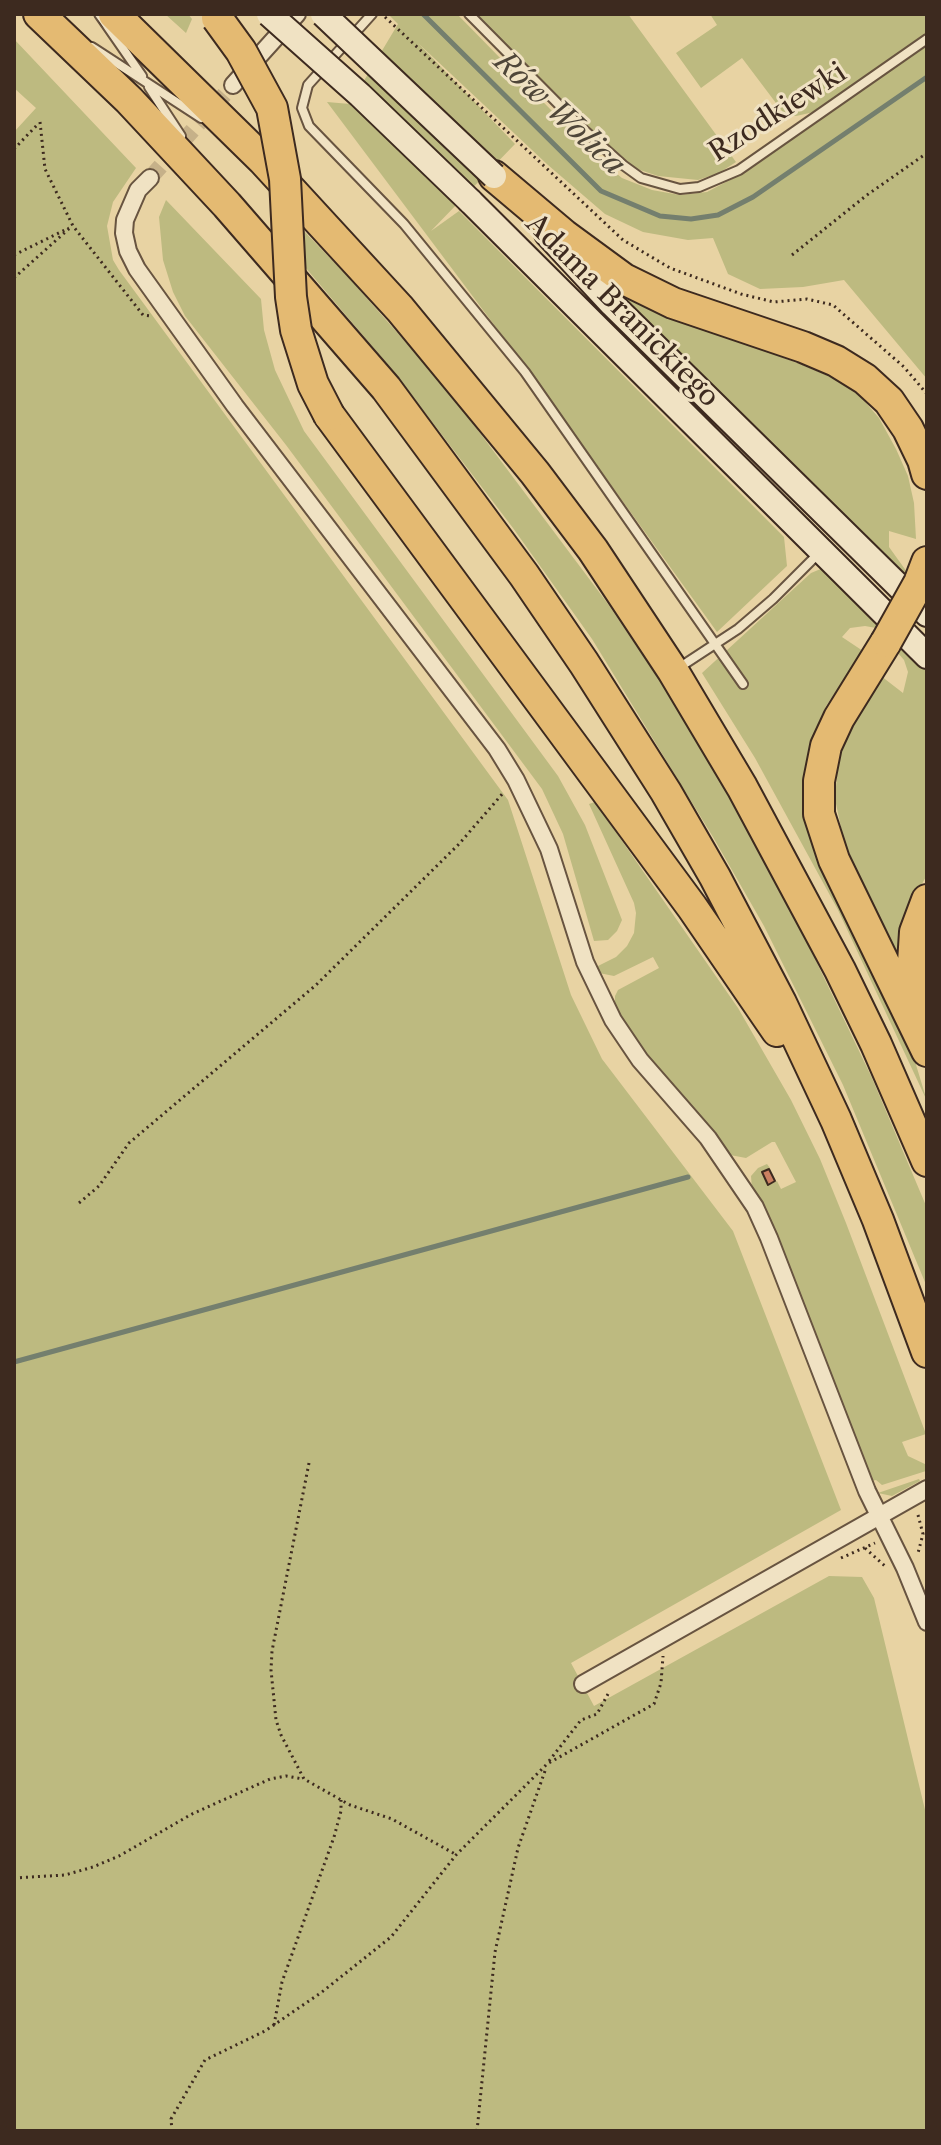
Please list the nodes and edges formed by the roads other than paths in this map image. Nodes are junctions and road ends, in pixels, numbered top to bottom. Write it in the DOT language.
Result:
graph roads {
  1 [pos="40,14"];
  2 [pos="99,14"];
  3 [pos="114,14"];
  4 [pos="269,14"];
  5 [pos="297,14"];
  6 [pos="323,14"];
  7 [pos="372,14"];
  8 [pos="469,14"];
  9 [pos="215,16"];
  10 [pos="927,39"];
  11 [pos="146,81"];
  12 [pos="233,85"];
  13 [pos="186,143"];
  14 [pos="194,156"];
  15 [pos="263,160"];
  16 [pos="494,176"];
  17 [pos="150,178"];
  18 [pos="227,205"];
  19 [pos="927,474"];
  20 [pos="821,550"];
  21 [pos="923,572"];
  22 [pos="927,614"];
  23 [pos="715,645"];
  24 [pos="927,656"];
  25 [pos="673,671"];
  26 [pos="743,684"];
  27 [pos="927,900"];
  28 [pos="927,1029"];
  29 [pos="927,1051"];
  30 [pos="836,1120"];
  31 [pos="927,1161"];
  32 [pos="927,1352"];
  33 [pos="927,1489"];
  34 [pos="879,1517"];
  35 [pos="927,1622"];
  36 [pos="583,1684"];
  1 -- 11 [label="lane"];
  1 -- 18 [label="highway"];
  2 -- 11 [label="lane"];
  3 -- 15 [label="highway"];
  4 -- 20 [label="main road, Adama Branickiego, bridge"];
  5 -- 12 [label="street"];
  6 -- 16 [label="main road, Adama Branickiego, bridge"];
  7 -- 23 [label="lane"];
  8 -- 10 [label="lane, Rzodkiewki"];
  9 -- 30 [label="highway, bridge"];
  11 -- 13 [label="lane"];
  11 -- 15 [label="lane"];
  14 -- 18 [label="lane"];
  15 -- 25 [label="highway"];
  16 -- 19 [label="highway"];
  16 -- 22 [label="main road, Adama Branickiego"];
  17 -- 34 [label="street"];
  18 -- 30 [label="highway"];
  20 -- 23 [label="lane"];
  20 -- 24 [label="main road, Adama Branickiego"];
  21 -- 29 [label="highway, bridge"];
  23 -- 25 [label="lane"];
  23 -- 26 [label="lane"];
  25 -- 31 [label="highway"];
  27 -- 28 [label="highway"];
  30 -- 32 [label="highway"];
  33 -- 34 [label="street"];
  34 -- 35 [label="street"];
  34 -- 36 [label="street"];
}
